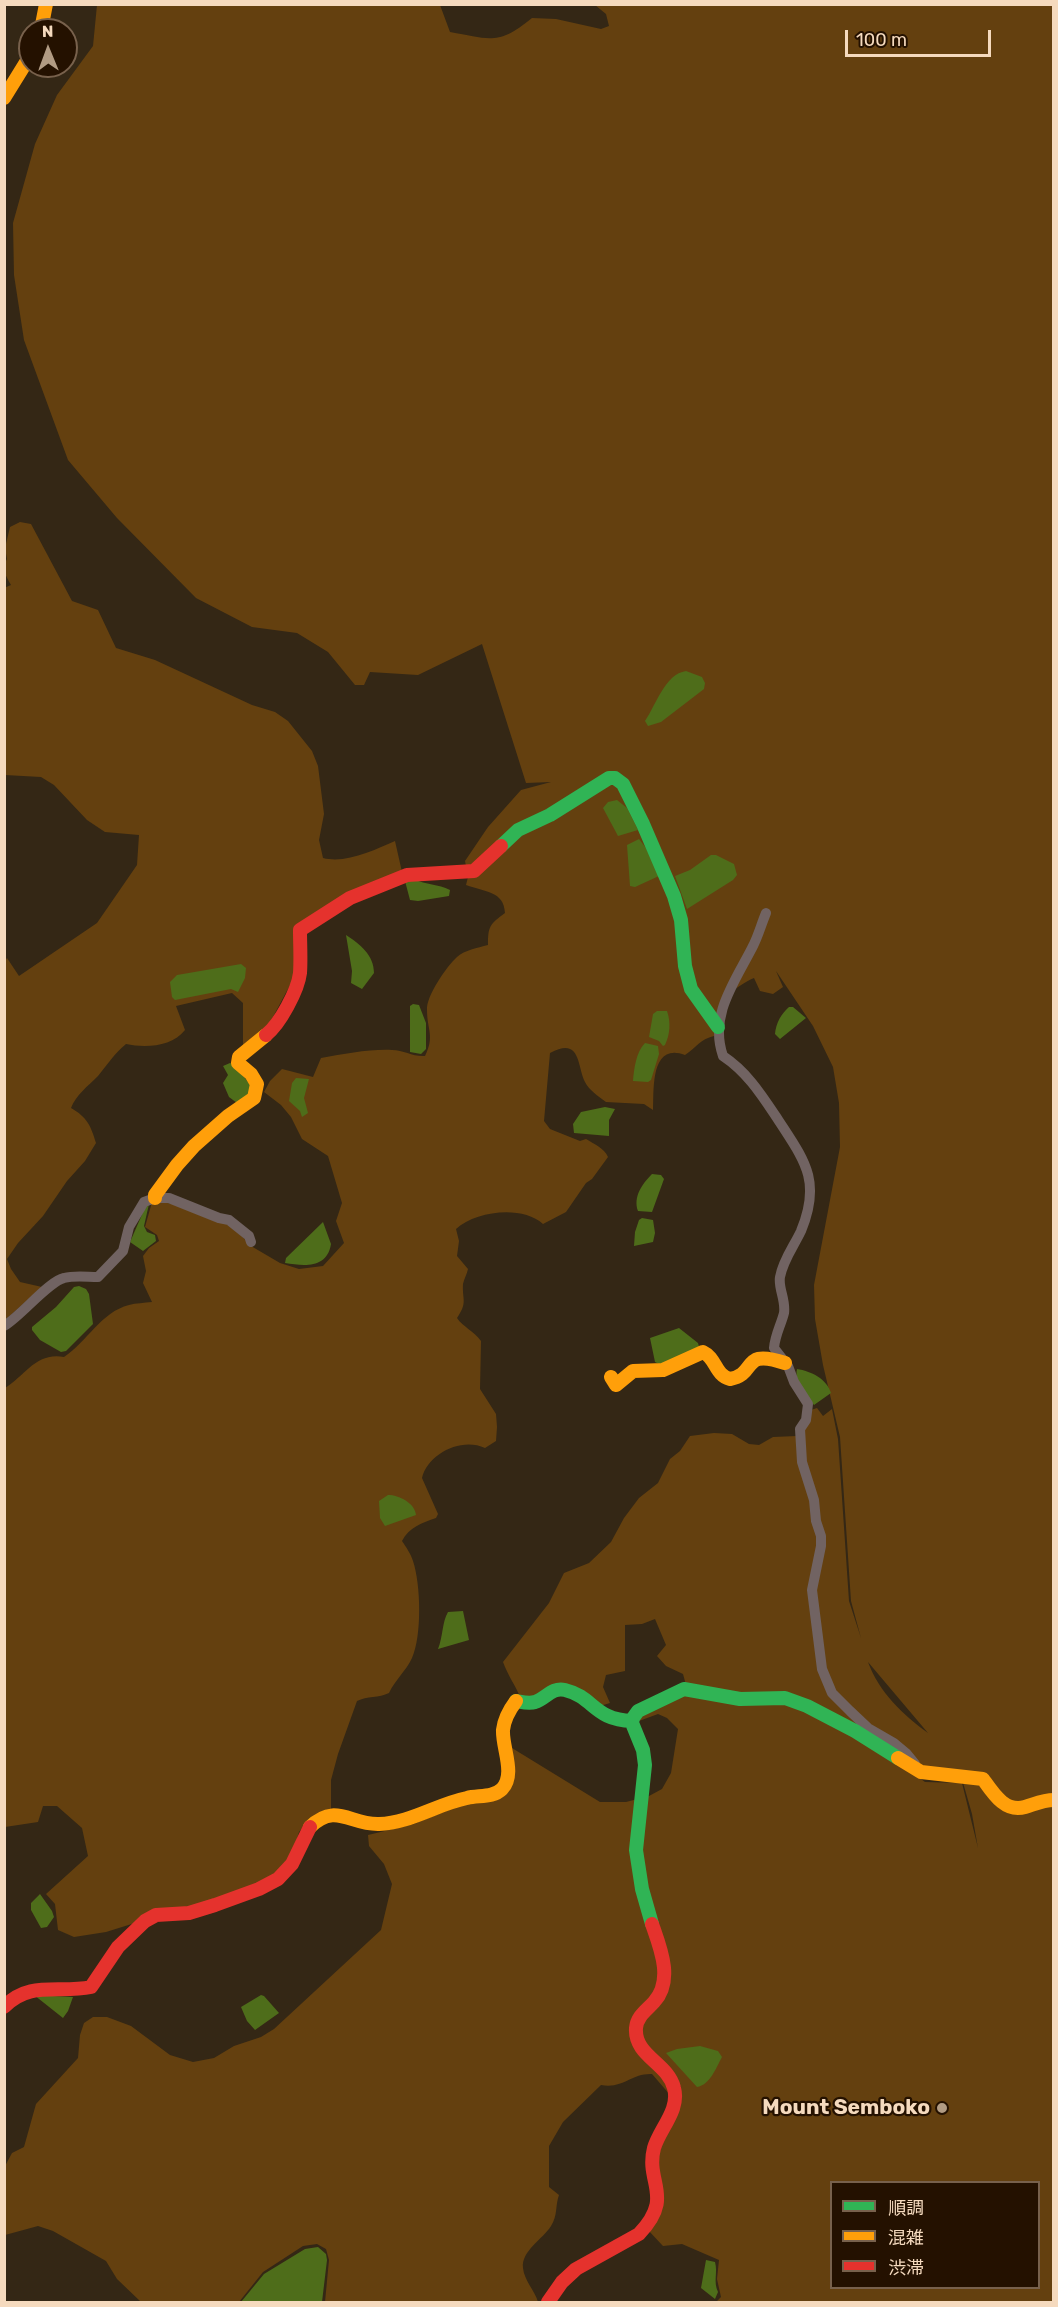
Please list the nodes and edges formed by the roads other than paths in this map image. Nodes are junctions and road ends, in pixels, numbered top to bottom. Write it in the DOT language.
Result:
graph roads {
  1 [pos="18,75"];
  2 [pos="4,98"];
  3 [pos="766,913"];
  4 [pos="718,1027"];
  5 [pos="155,1198"];
  6 [pos="251,1242"];
  7 [pos="4,1326"];
  8 [pos="785,1363"];
  9 [pos="611,1377"];
  10 [pos="632,1720"];
  11 [pos="921,1772"];
  12 [pos="1053,1800"];
  13 [pos="4,2007"];
  14 [pos="548,2302"];
  1 -- 2 [label="street"];
  3 -- 4 [label="street"];
  4 -- 5 [label="street"];
  4 -- 8 [label="street"];
  5 -- 6 [label="street"];
  5 -- 7 [label="street"];
  8 -- 9 [label="street"];
  8 -- 11 [label="street"];
  10 -- 11 [label="street"];
  10 -- 13 [label="street"];
  10 -- 14 [label="street"];
  11 -- 12 [label="street"];
}
